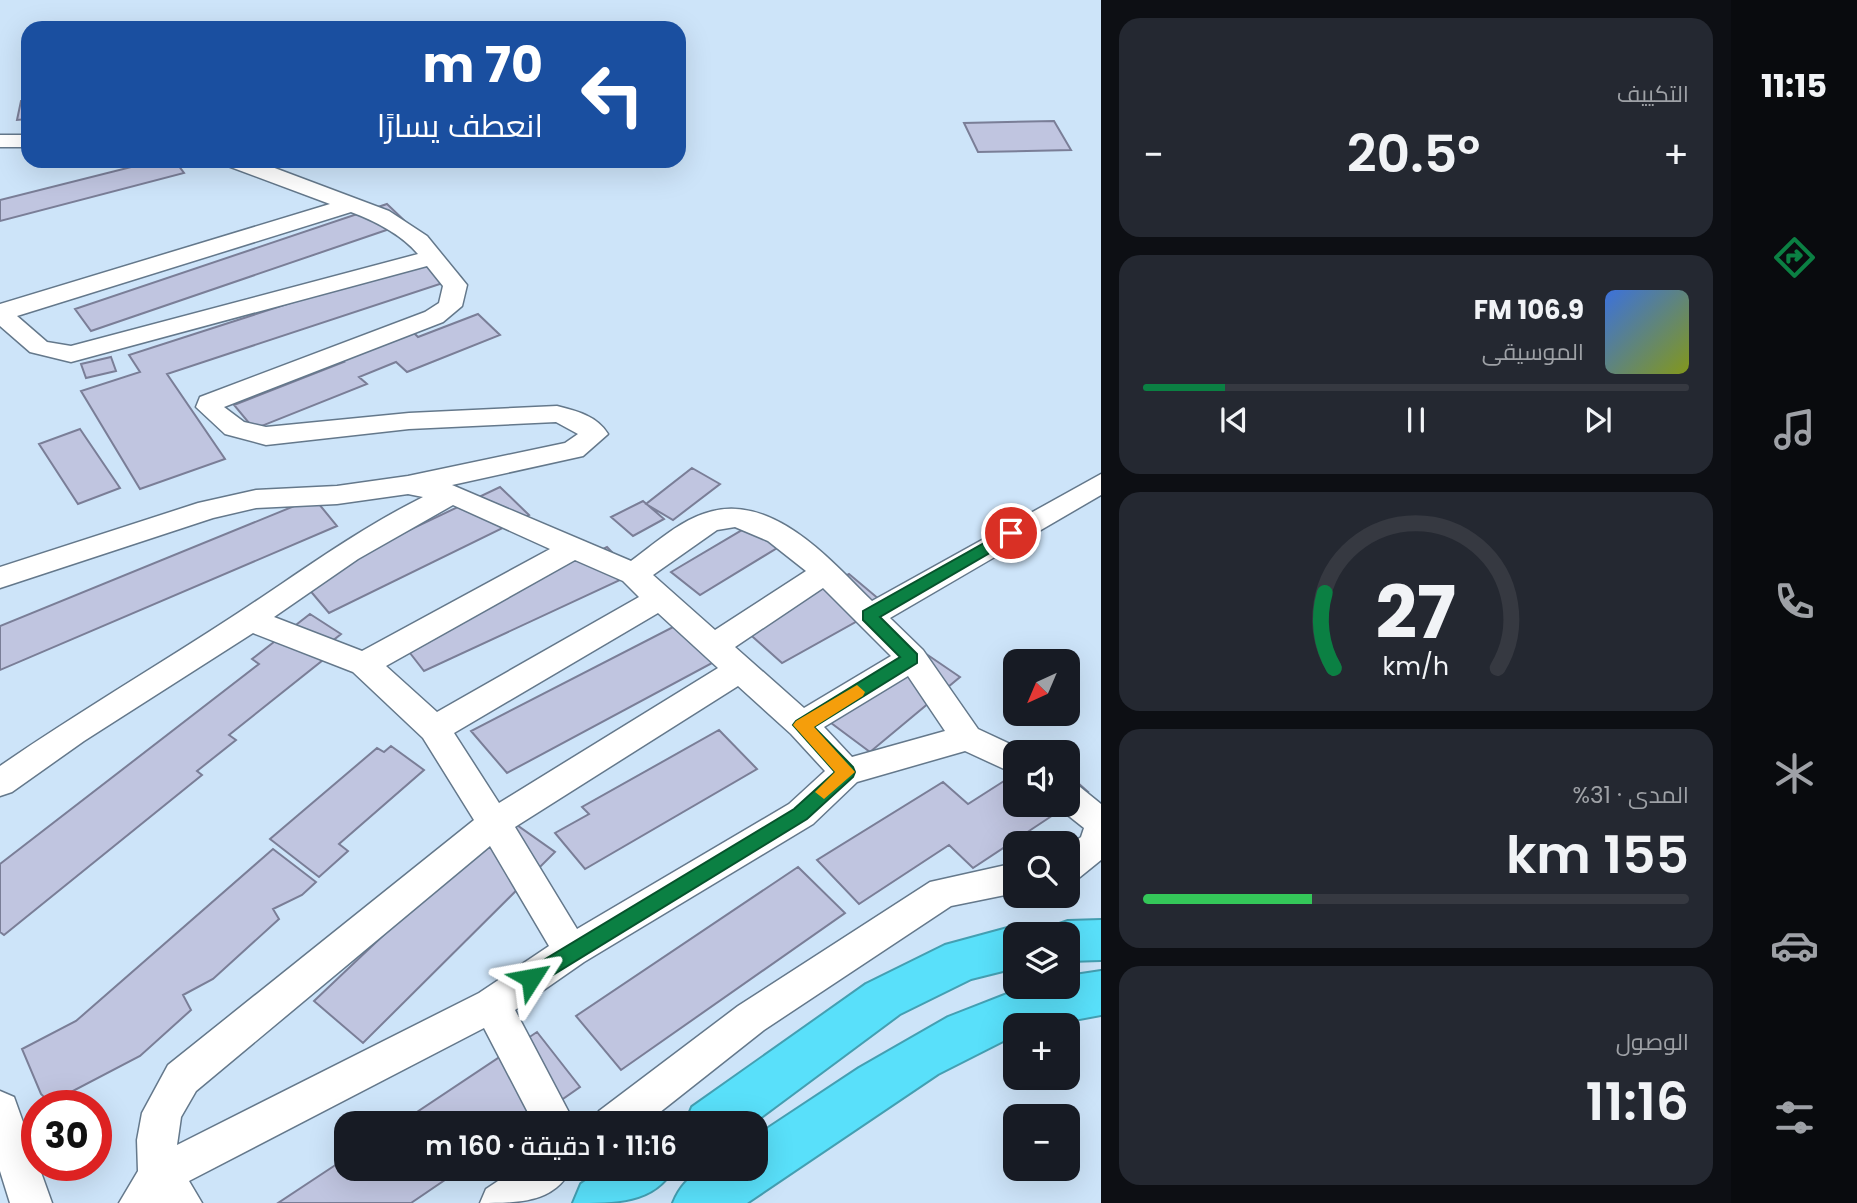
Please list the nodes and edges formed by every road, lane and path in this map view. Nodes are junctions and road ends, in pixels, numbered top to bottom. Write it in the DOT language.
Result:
graph roads {
  1 [pos="0,141"];
  2 [pos="21,141"];
  3 [pos="255,168"];
  4 [pos="355,204"];
  5 [pos="435,257"];
  6 [pos="0,312"];
  7 [pos="1101,483"];
  8 [pos="408,485"];
  9 [pos="452,494"];
  10 [pos="574,548"];
  11 [pos="823,574"];
  12 [pos="633,575"];
  13 [pos="0,578"];
  14 [pos="659,599"];
  15 [pos="869,615"];
  16 [pos="250,620"];
  17 [pos="713,646"];
  18 [pos="912,658"];
  19 [pos="364,664"];
  20 [pos="739,670"];
  21 [pos="802,725"];
  22 [pos="434,730"];
  23 [pos="967,737"];
  24 [pos="1003,755"];
  25 [pos="846,772"];
  26 [pos="0,783"];
  27 [pos="1080,807"];
  28 [pos="494,823"];
  29 [pos="1101,825"];
  30 [pos="1080,857"];
  31 [pos="1003,880"];
  32 [pos="1101,940"];
  33 [pos="1080,941"];
  34 [pos="1003,950"];
  35 [pos="571,951"];
  36 [pos="1101,993"];
  37 [pos="492,1005"];
  38 [pos="0,1110"];
  39 [pos="548,1111"];
  40 [pos="630,1111"];
  41 [pos="728,1111"];
  42 [pos="768,1159"];
  43 [pos="533,1181"];
  44 [pos="630,1181"];
  45 [pos="734,1181"];
  46 [pos="160,1194"];
  47 [pos="31,1203"];
  48 [pos="501,1203"];
  49 [pos="600,1203"];
  50 [pos="700,1203"];
  1 -- 2 [label="street"];
  3 -- 4 [label="street"];
  4 -- 5 [label="street"];
  4 -- 6 [label="street"];
  5 -- 6 [label="street"];
  5 -- 8 [label="street"];
  7 -- 15 [label="street"];
  8 -- 9 [label="street"];
  8 -- 13 [label="street"];
  9 -- 10 [label="street"];
  9 -- 16 [label="street"];
  10 -- 12 [label="street"];
  10 -- 19 [label="street"];
  11 -- 12 [label="street"];
  11 -- 15 [label="street"];
  11 -- 17 [label="street"];
  12 -- 14 [label="street"];
  14 -- 17 [label="street"];
  14 -- 22 [label="street"];
  15 -- 18 [label="street"];
  16 -- 19 [label="street"];
  16 -- 26 [label="street"];
  17 -- 20 [label="street"];
  18 -- 21 [label="street"];
  18 -- 23 [label="street"];
  19 -- 22 [label="street"];
  20 -- 21 [label="street"];
  20 -- 28 [label="street"];
  21 -- 25 [label="street"];
  22 -- 28 [label="street"];
  23 -- 24 [label="street"];
  23 -- 25 [label="street"];
  25 -- 35 [label="street"];
  27 -- 29 [label="street"];
  28 -- 35 [label="street"];
  28 -- 46 [label="street"];
  29 -- 30 [label="street"];
  31 -- 40 [label="street"];
  32 -- 33 [label="highway"];
  34 -- 41 [label="highway"];
  35 -- 37 [label="street"];
  36 -- 42 [label="highway"];
  37 -- 39 [label="street"];
  37 -- 46 [label="street"];
  38 -- 47 [label="street"];
  43 -- 48 [label="street"];
  44 -- 49 [label="highway"];
  45 -- 50 [label="highway"];
}
